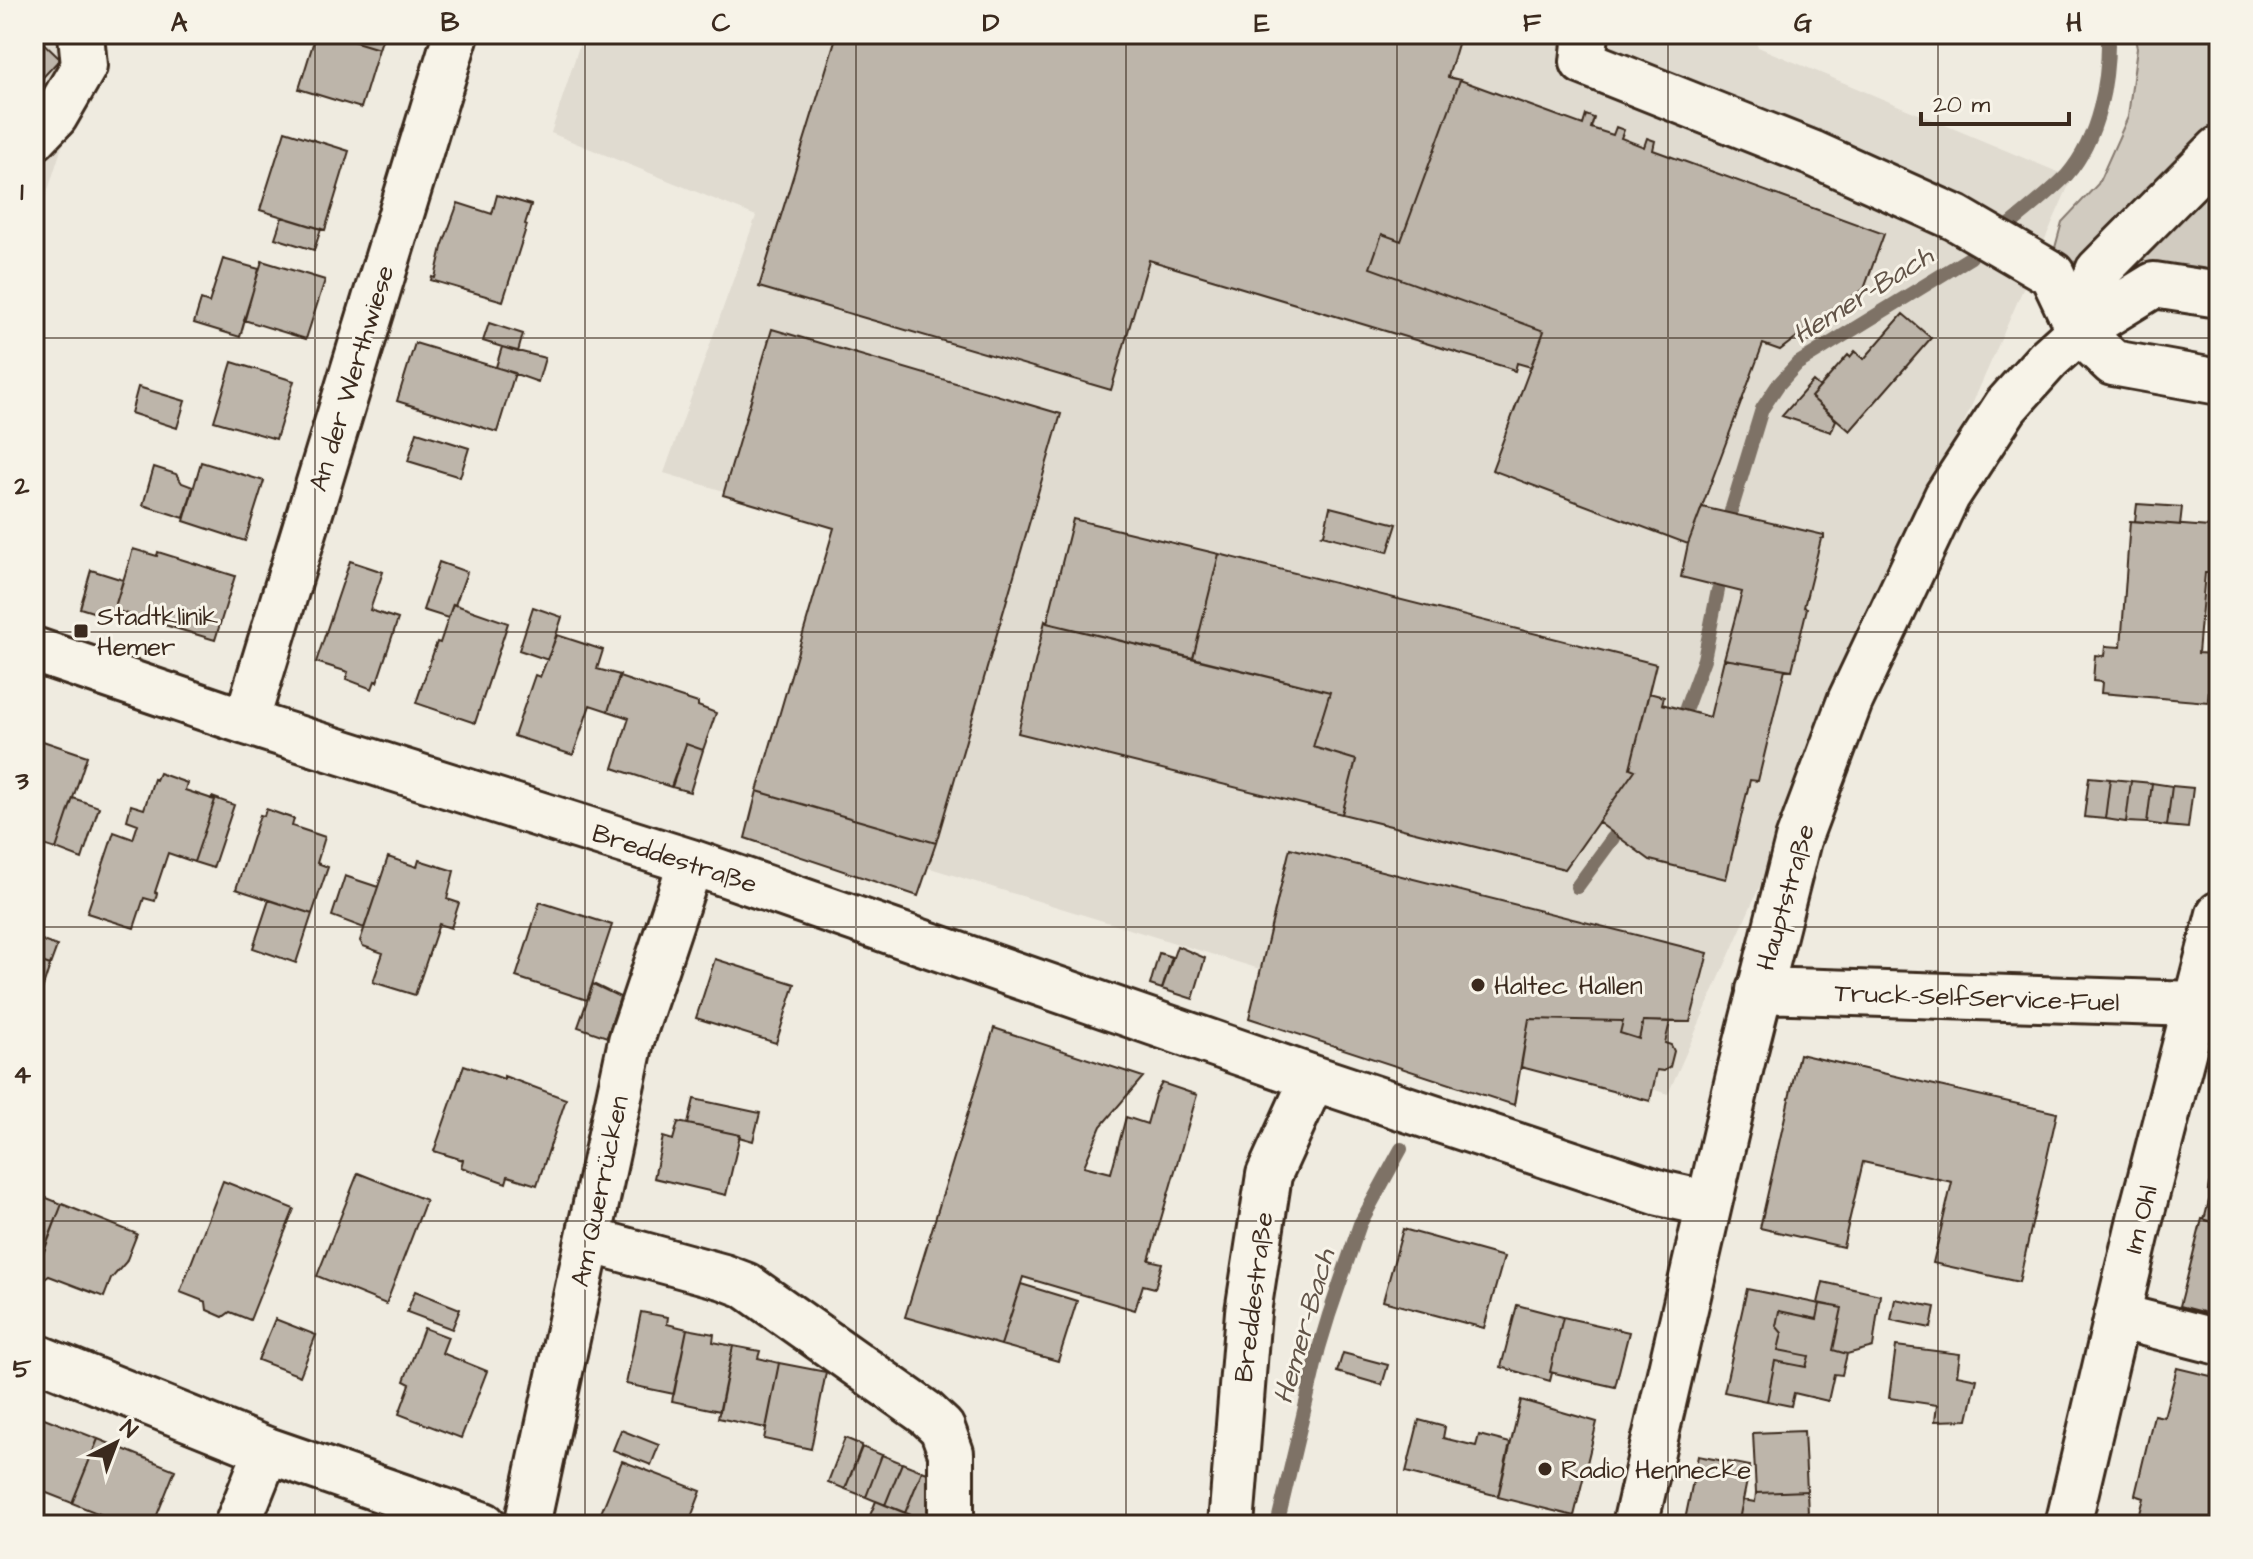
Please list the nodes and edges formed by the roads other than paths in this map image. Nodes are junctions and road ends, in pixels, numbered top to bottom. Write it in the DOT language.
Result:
graph roads {
  1 [pos="81,34"];
  2 [pos="456,34"];
  3 [pos="1586,34"];
  4 [pos="34,138"];
  5 [pos="2219,149"];
  6 [pos="2219,295"];
  7 [pos="2079,331"];
  8 [pos="2219,382"];
  9 [pos="34,650"];
  10 [pos="246,722"];
  11 [pos="691,862"];
  12 [pos="2219,914"];
  13 [pos="1759,990"];
  14 [pos="2195,1004"];
  15 [pos="1313,1078"];
  16 [pos="1709,1204"];
  17 [pos="589,1240"];
  18 [pos="2117,1316"];
  19 [pos="2219,1342"];
  20 [pos="34,1356"];
  21 [pos="267,1450"];
  22 [pos="237,1525"];
  23 [pos="484,1525"];
  24 [pos="527,1525"];
  25 [pos="951,1525"];
  26 [pos="1231,1525"];
  27 [pos="1635,1525"];
  28 [pos="2068,1525"];
  1 -- 4 [label="street"];
  2 -- 10 [label="street, An der Werthwiese"];
  3 -- 7 [label="street"];
  5 -- 7 [label="street"];
  6 -- 7 [label="street, Hauptstraße"];
  7 -- 8 [label="street"];
  7 -- 13 [label="street, Hauptstraße"];
  9 -- 10 [label="street, Breddestraße"];
  10 -- 11 [label="street, Breddestraße"];
  11 -- 15 [label="street, Breddestraße"];
  11 -- 17 [label="street, Am Querrücken"];
  12 -- 14 [label="street, Im Ohl"];
  13 -- 14 [label="street, Truck-SelfService-Fuel"];
  13 -- 16 [label="street, Hauptstraße"];
  14 -- 18 [label="street, Im Ohl"];
  15 -- 16 [label="street, Breddestraße"];
  15 -- 26 [label="street, Breddestraße"];
  16 -- 27 [label="street, Hauptstraße"];
  17 -- 24 [label="street, Am Querrücken"];
  17 -- 25 [label="street"];
  18 -- 19 [label="street"];
  18 -- 28 [label="street, Im Ohl"];
  20 -- 21 [label="street"];
  21 -- 22 [label="street"];
  21 -- 23 [label="street"];
}
